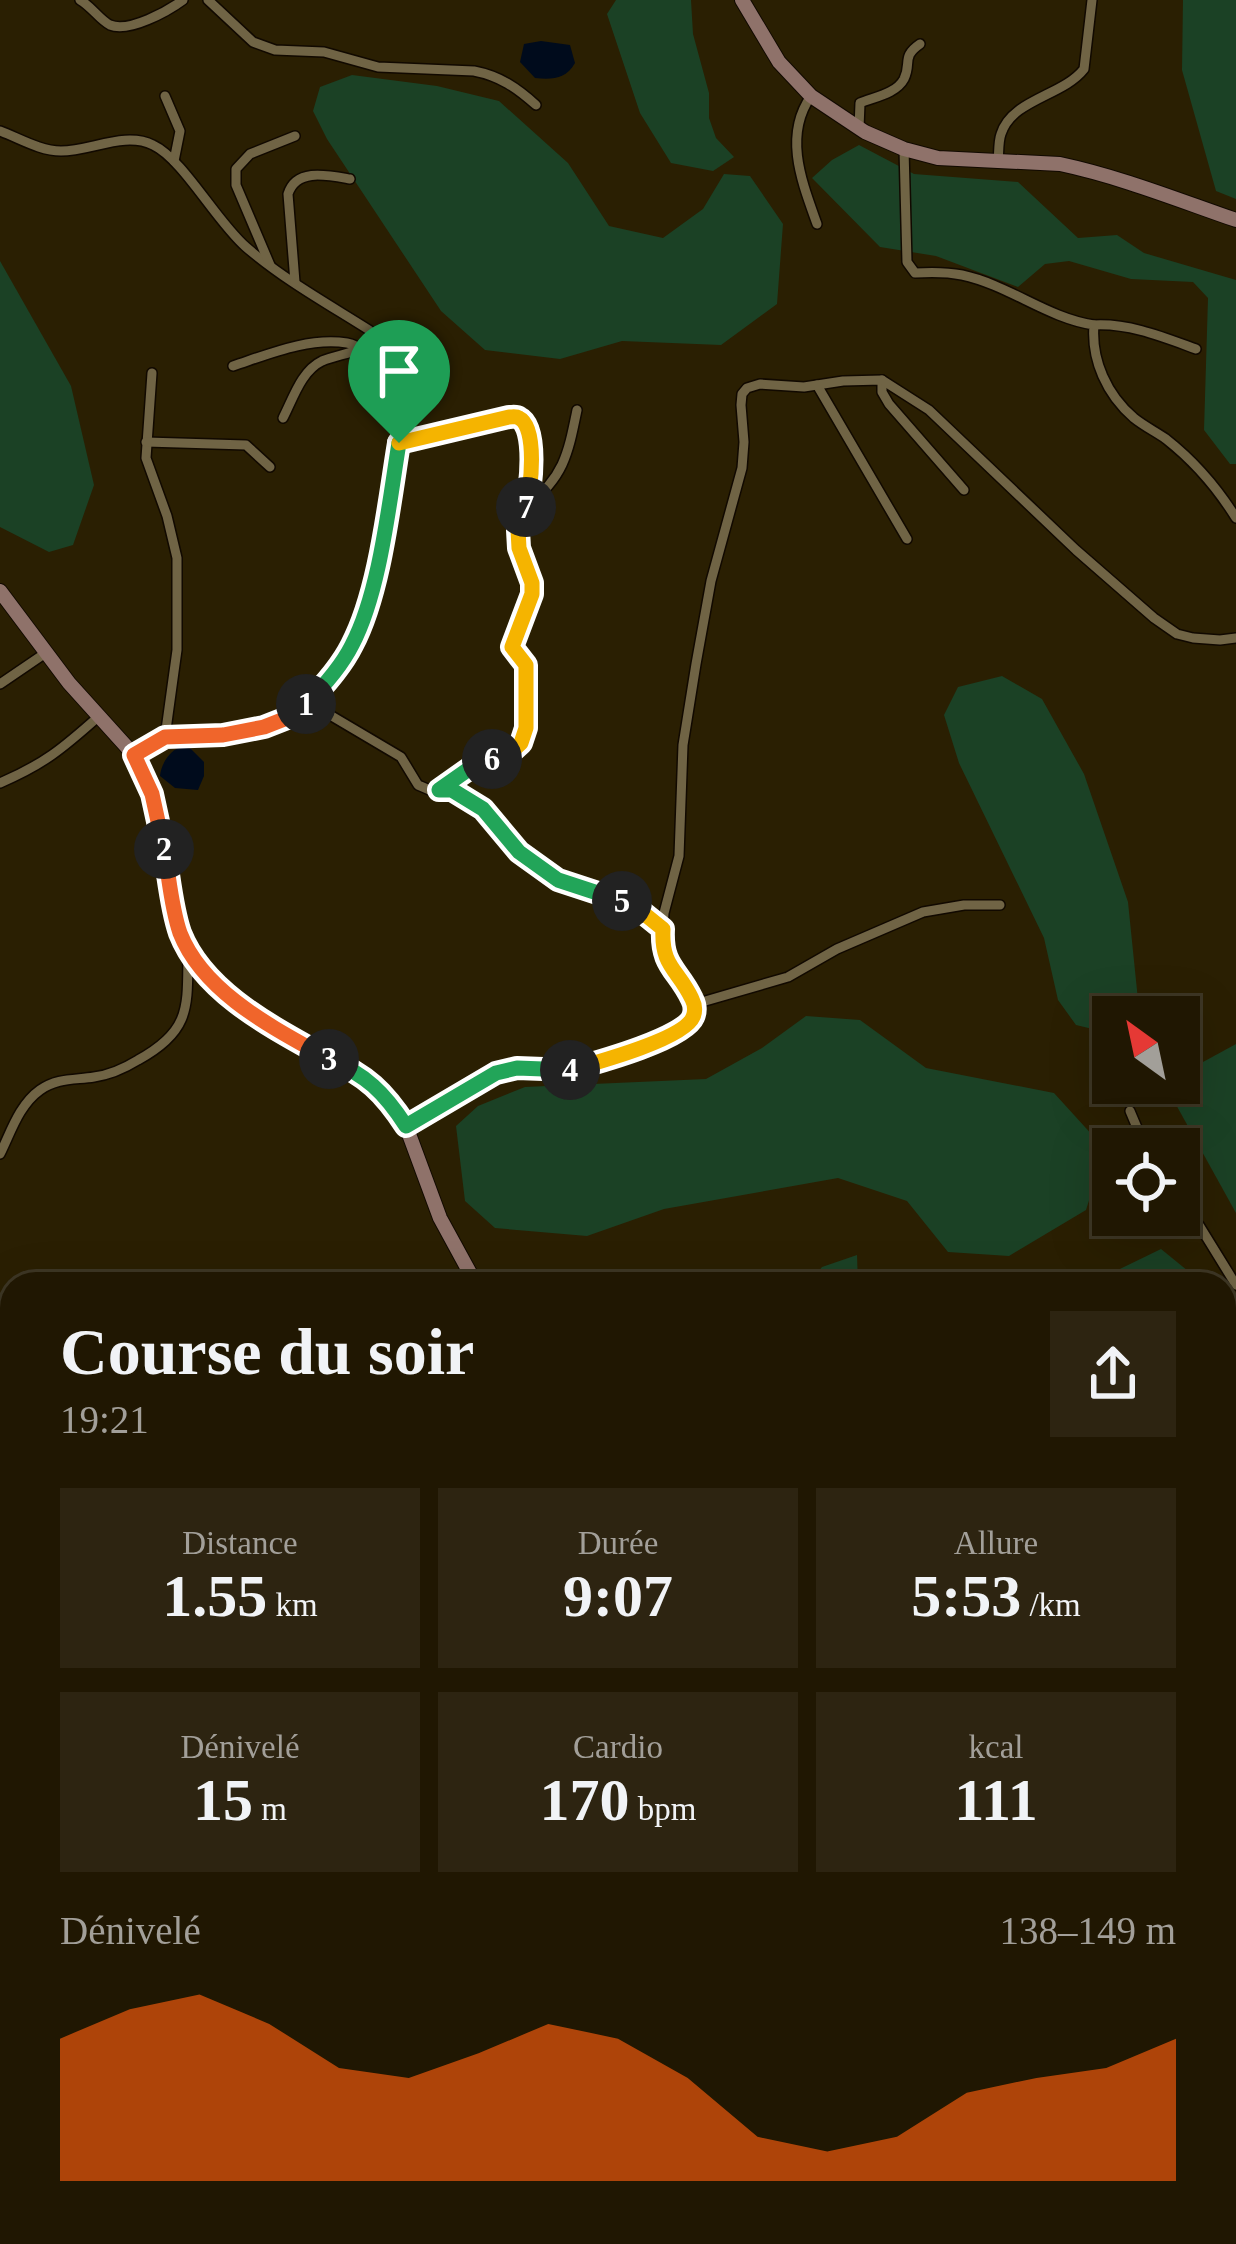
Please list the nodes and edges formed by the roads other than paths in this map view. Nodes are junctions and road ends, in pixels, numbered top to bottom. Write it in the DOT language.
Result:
graph roads {
  1 [pos="80,0"];
  2 [pos="183,0"];
  3 [pos="208,0"];
  4 [pos="742,0"];
  5 [pos="1093,1"];
  6 [pos="920,44"];
  7 [pos="811,95"];
  8 [pos="166,96"];
  9 [pos="536,105"];
  10 [pos="859,128"];
  11 [pos="0,130"];
  12 [pos="296,136"];
  13 [pos="904,148"];
  14 [pos="174,160"];
  15 [pos="998,163"];
  16 [pos="350,179"];
  17 [pos="1236,220"];
  18 [pos="817,224"];
  19 [pos="270,265"];
  20 [pos="295,282"];
  21 [pos="1094,325"];
  22 [pos="360,349"];
  23 [pos="1196,349"];
  24 [pos="383,361"];
  25 [pos="233,366"];
  26 [pos="152,373"];
  27 [pos="882,380"];
  28 [pos="817,386"];
  29 [pos="577,410"];
  30 [pos="283,418"];
  31 [pos="146,442"];
  32 [pos="399,443"];
  33 [pos="270,467"];
  34 [pos="964,490"];
  35 [pos="526,506"];
  36 [pos="1236,518"];
  37 [pos="907,539"];
  38 [pos="0,591"];
  39 [pos="1236,638"];
  40 [pos="46,652"];
  41 [pos="0,684"];
  42 [pos="308,702"];
  43 [pos="98,717"];
  44 [pos="165,737"];
  45 [pos="134,755"];
  46 [pos="0,783"];
  47 [pos="439,790"];
  48 [pos="1000,904"];
  49 [pos="663,929"];
  50 [pos="188,949"];
  51 [pos="695,1004"];
  52 [pos="1130,1112"];
  53 [pos="406,1126"];
  54 [pos="1137,1128"];
  55 [pos="0,1154"];
  56 [pos="1200,1227"];
  57 [pos="469,1272"];
  58 [pos="1226,1272"];
  1 -- 2 [label="street"];
  3 -- 9 [label="street"];
  4 -- 7 [label="main road"];
  5 -- 15 [label="street"];
  6 -- 10 [label="street"];
  7 -- 10 [label="main road"];
  7 -- 18 [label="street"];
  8 -- 14 [label="street"];
  10 -- 13 [label="main road"];
  11 -- 14 [label="street"];
  12 -- 19 [label="street"];
  13 -- 15 [label="main road"];
  13 -- 21 [label="street"];
  14 -- 19 [label="street"];
  15 -- 17 [label="main road"];
  16 -- 20 [label="street"];
  19 -- 20 [label="street"];
  20 -- 24 [label="street"];
  21 -- 23 [label="street"];
  21 -- 36 [label="street"];
  22 -- 24 [label="street"];
  22 -- 25 [label="street"];
  22 -- 30 [label="street"];
  24 -- 32 [label="street"];
  26 -- 31 [label="street"];
  27 -- 28 [label="street"];
  27 -- 34 [label="street"];
  27 -- 39 [label="street"];
  28 -- 37 [label="street"];
  28 -- 49 [label="street"];
  29 -- 35 [label="street"];
  31 -- 33 [label="street"];
  31 -- 44 [label="street"];
  32 -- 35 [label="street"];
  32 -- 42 [label="street"];
  35 -- 47 [label="street"];
  38 -- 40 [label="main road"];
  40 -- 41 [label="street"];
  40 -- 43 [label="main road"];
  42 -- 44 [label="street"];
  42 -- 47 [label="street"];
  43 -- 45 [label="main road"];
  43 -- 46 [label="street"];
  44 -- 45 [label="street"];
  45 -- 50 [label="main road"];
  47 -- 49 [label="street"];
  48 -- 51 [label="street"];
  49 -- 51 [label="street"];
  50 -- 53 [label="main road"];
  50 -- 55 [label="street"];
  51 -- 53 [label="street"];
  52 -- 54 [label="street"];
  53 -- 57 [label="main road"];
  56 -- 58 [label="street"];
}
